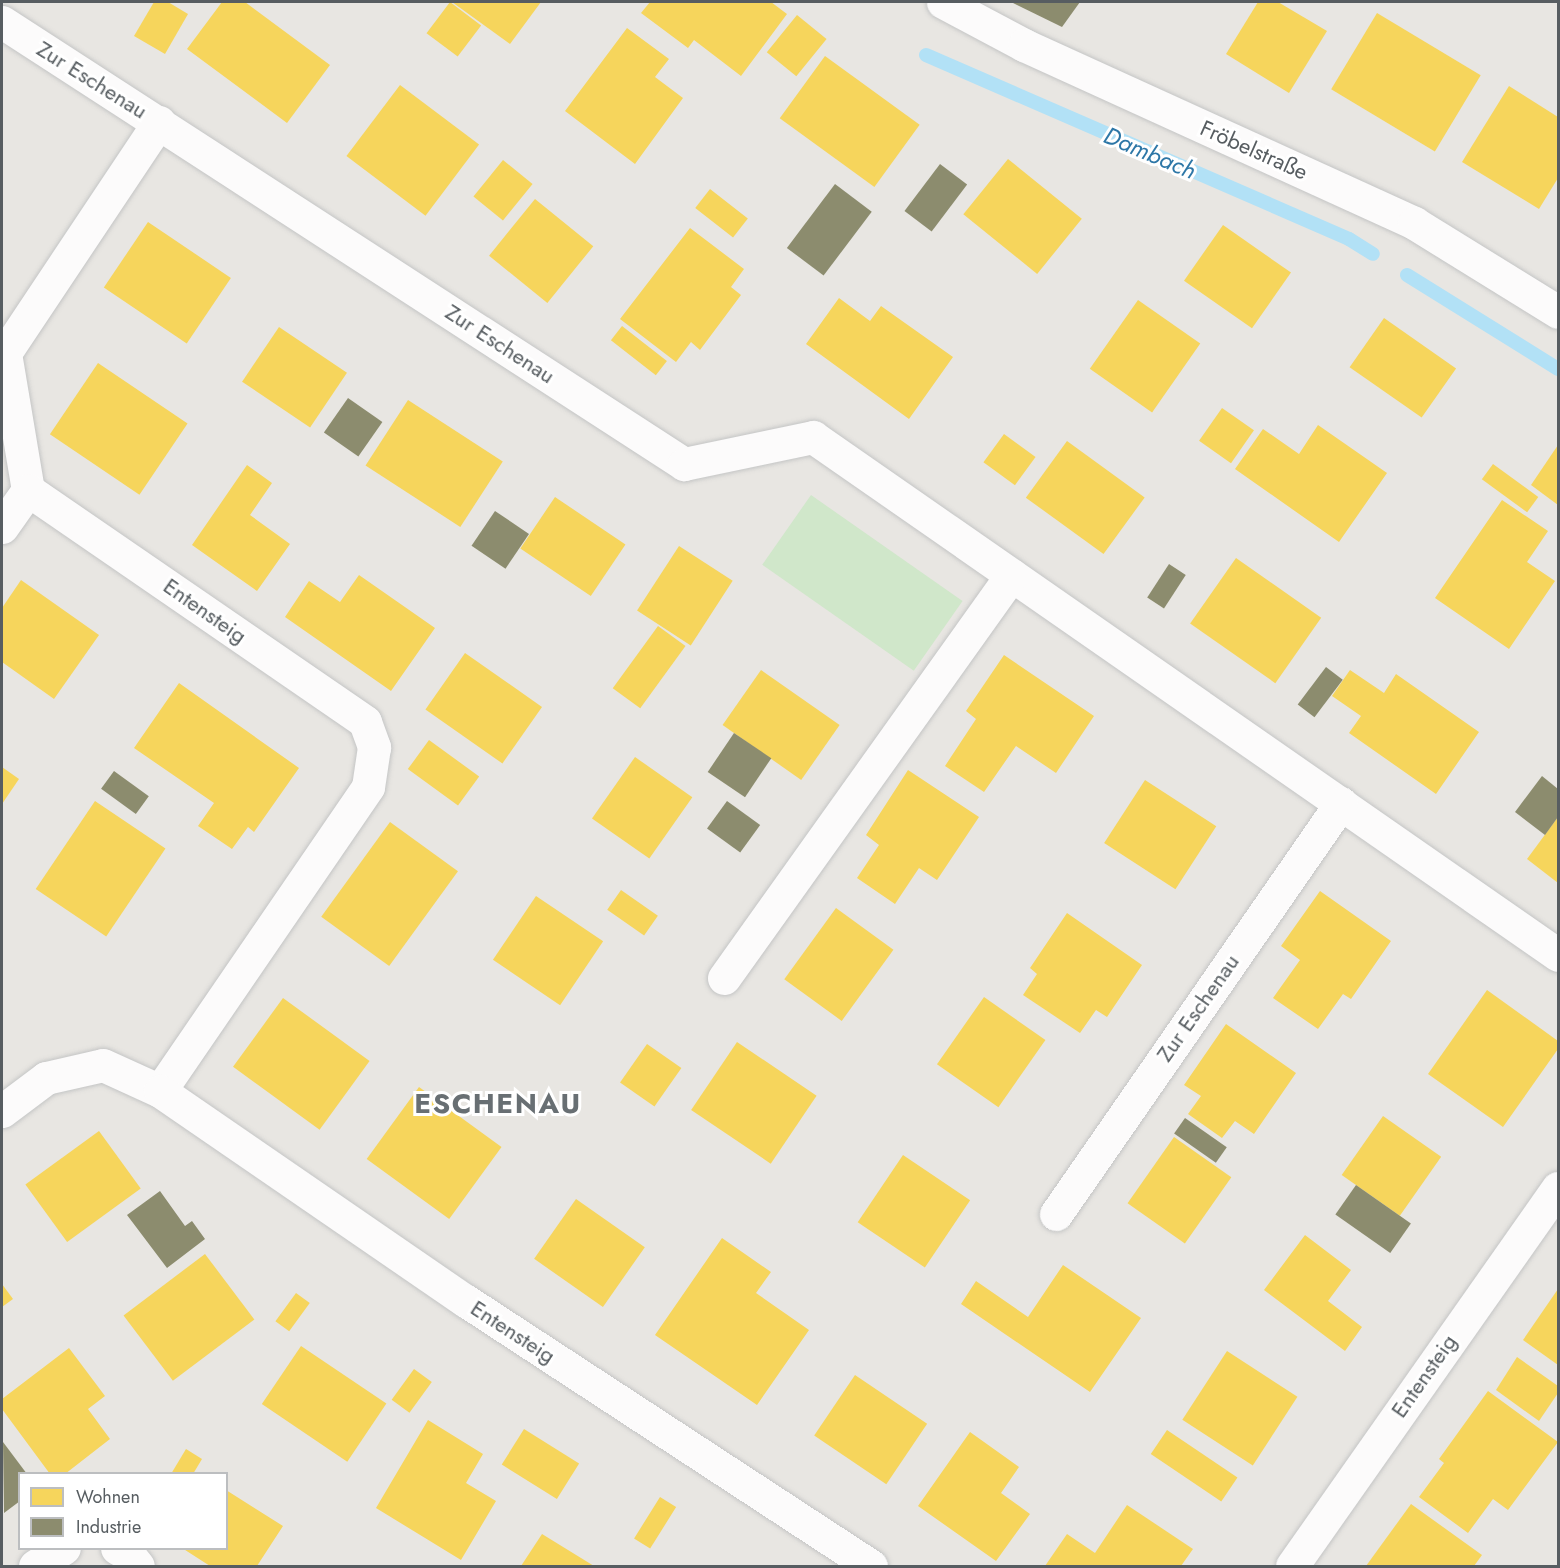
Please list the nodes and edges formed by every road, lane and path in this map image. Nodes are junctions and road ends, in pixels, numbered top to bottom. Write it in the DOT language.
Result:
graph roads {
  1 [pos="943,2"];
  2 [pos="2,22"];
  3 [pos="159,122"];
  4 [pos="1558,312"];
  5 [pos="28,489"];
  6 [pos="2,527"];
  7 [pos="1011,575"];
  8 [pos="1341,803"];
  9 [pos="1558,955"];
  10 [pos="724,978"];
  11 [pos="160,1091"];
  12 [pos="2,1111"];
  13 [pos="1558,1188"];
  14 [pos="1056,1214"];
  15 [pos="61,1550"];
  16 [pos="120,1550"];
  17 [pos="35,1566"];
  18 [pos="138,1566"];
  19 [pos="871,1566"];
  20 [pos="1292,1566"];
  1 -- 4 [label="street, Fröbelstraße"];
  2 -- 3 [label="street, Zur Eschenau"];
  3 -- 5 [label="street"];
  3 -- 7 [label="street, Zur Eschenau"];
  5 -- 6 [label="street"];
  5 -- 11 [label="street, Entensteig"];
  7 -- 8 [label="street, Zur Eschenau"];
  7 -- 10 [label="street"];
  8 -- 9 [label="street, Zur Eschenau"];
  8 -- 14 [label="street, Zur Eschenau"];
  11 -- 12 [label="street, Entensteig"];
  11 -- 19 [label="street, Entensteig"];
  13 -- 20 [label="street, Entensteig"];
  15 -- 17 [label="street"];
  16 -- 18 [label="street"];
}
